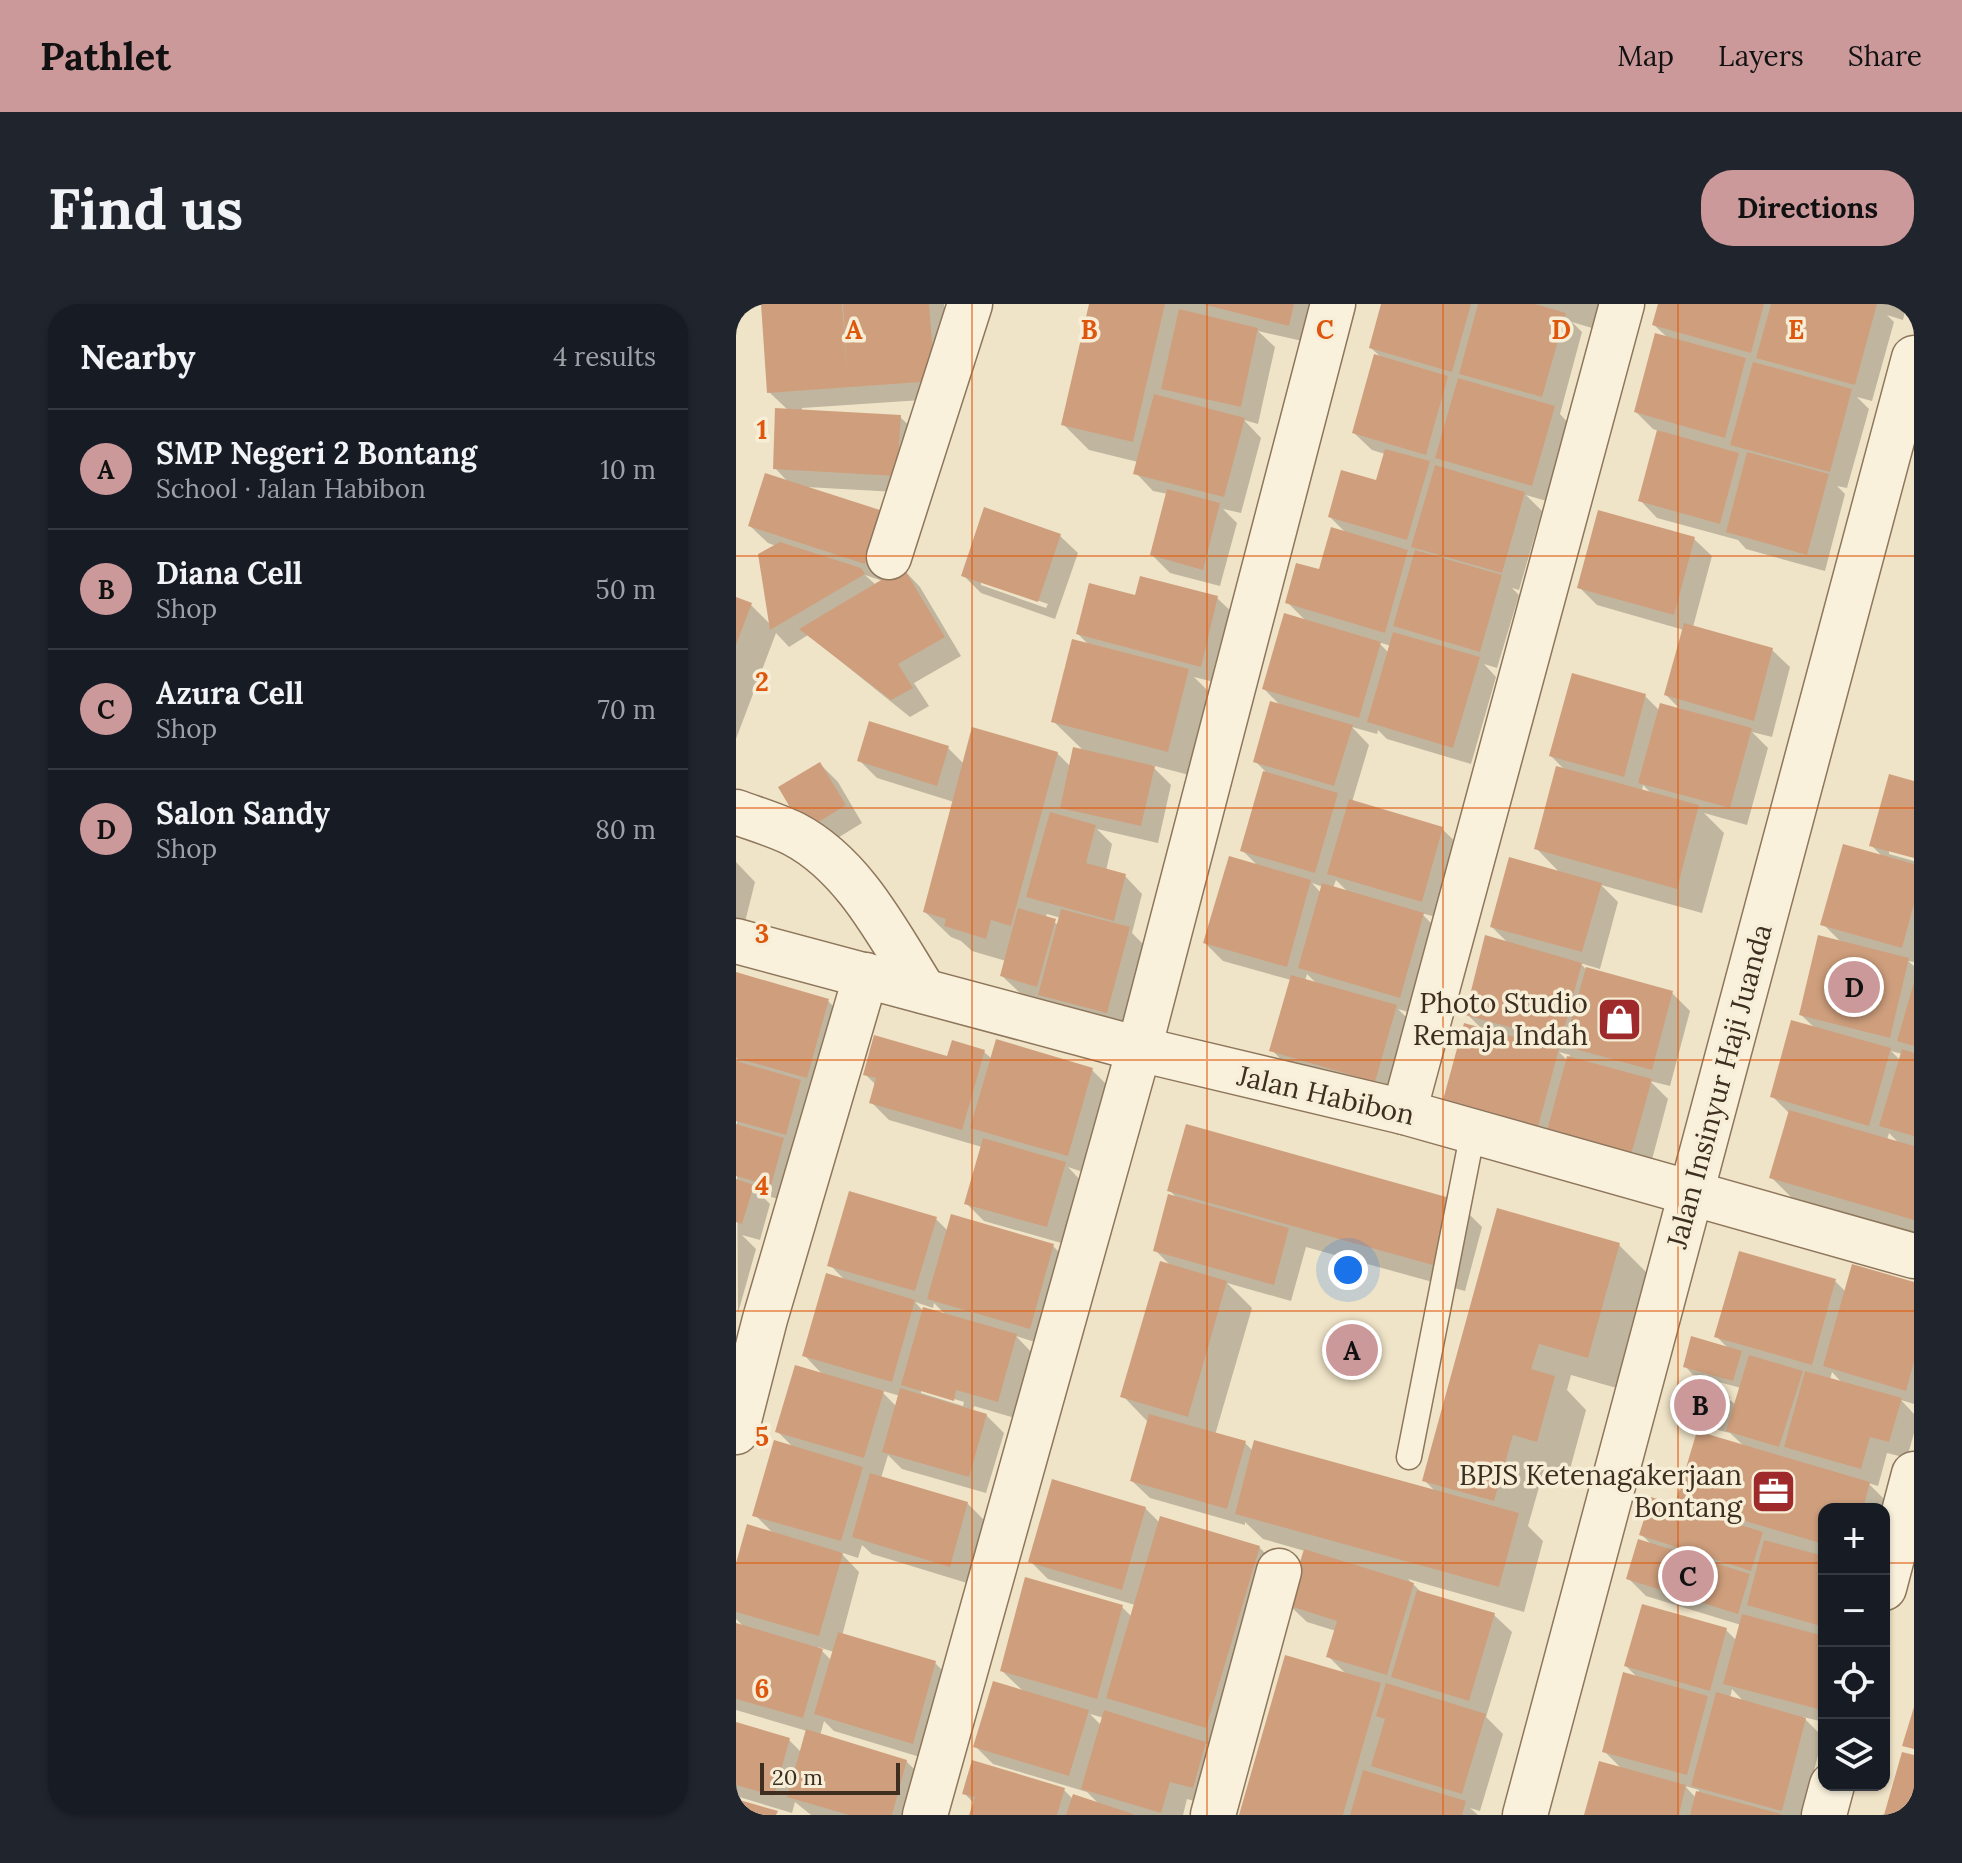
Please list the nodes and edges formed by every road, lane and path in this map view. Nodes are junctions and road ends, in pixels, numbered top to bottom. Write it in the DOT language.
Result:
graph roads {
  1 [pos="970,304"];
  2 [pos="1333,304"];
  3 [pos="1622,304"];
  4 [pos="1914,358"];
  5 [pos="889,557"];
  6 [pos="736,812"];
  7 [pos="736,941"];
  8 [pos="866,975"];
  9 [pos="924,991"];
  10 [pos="1139,1049"];
  11 [pos="1404,1112"];
  12 [pos="1473,1131"];
  13 [pos="1691,1192"];
  14 [pos="1914,1256"];
  15 [pos="751,1317"];
  16 [pos="736,1432"];
  17 [pos="1409,1457"];
  18 [pos="1914,1474"];
  19 [pos="1279,1571"];
  20 [pos="1887,1575"];
  21 [pos="1830,1791"];
  22 [pos="925,1815"];
  23 [pos="1213,1815"];
  24 [pos="1525,1815"];
  25 [pos="1824,1815"];
  1 -- 5 [label="street"];
  2 -- 10 [label="street"];
  3 -- 11 [label="street"];
  4 -- 13 [label="street, Jalan Insinyur Haji Juanda"];
  6 -- 9 [label="street"];
  7 -- 8 [label="street, Jalan Habibon"];
  8 -- 9 [label="street, Jalan Habibon"];
  8 -- 15 [label="street"];
  9 -- 10 [label="street, Jalan Habibon"];
  10 -- 11 [label="street, Jalan Habibon"];
  10 -- 22 [label="street"];
  11 -- 12 [label="street, Jalan Habibon"];
  12 -- 13 [label="street, Jalan Habibon"];
  12 -- 17 [label="lane"];
  13 -- 14 [label="street, Jalan Habibon"];
  13 -- 24 [label="street, Jalan Insinyur Haji Juanda"];
  15 -- 16 [label="street"];
  18 -- 20 [label="street"];
  19 -- 23 [label="street"];
  21 -- 25 [label="street"];
}
